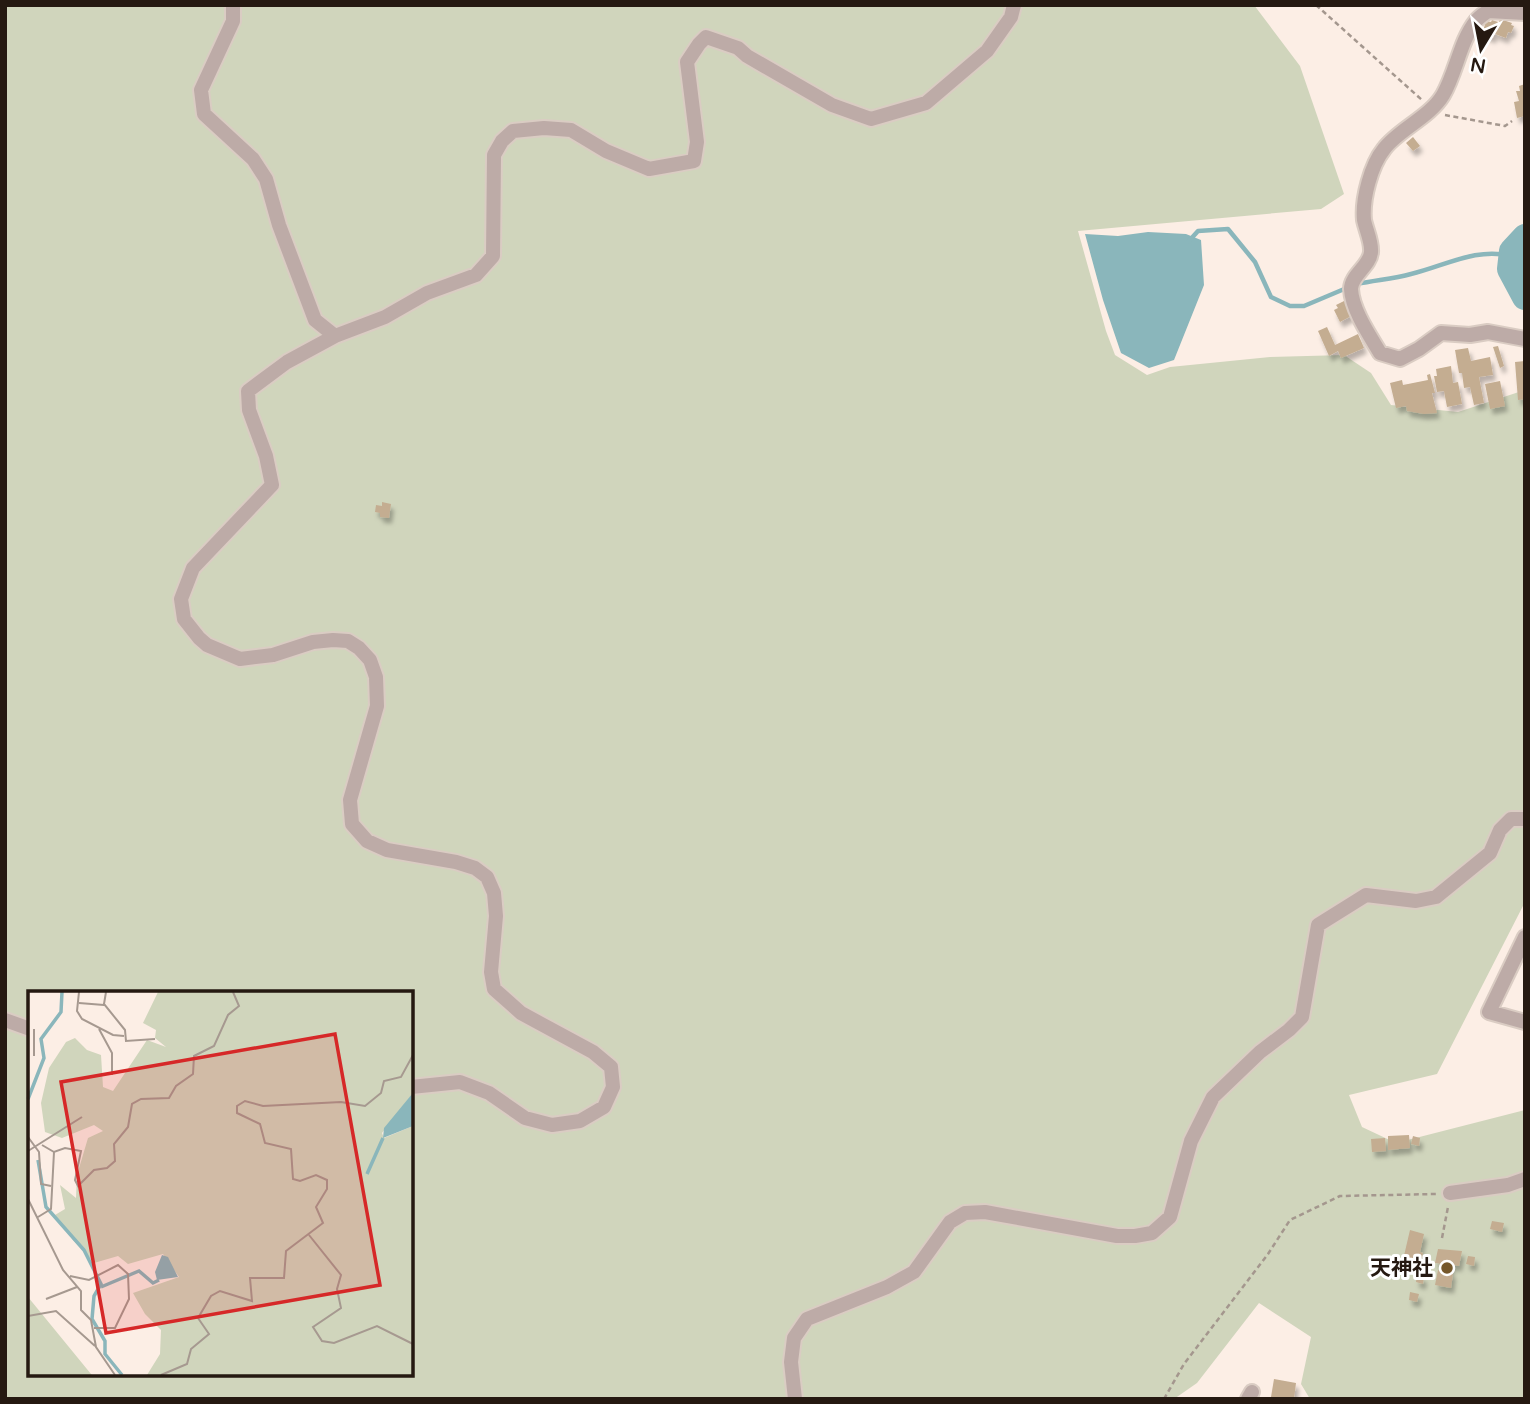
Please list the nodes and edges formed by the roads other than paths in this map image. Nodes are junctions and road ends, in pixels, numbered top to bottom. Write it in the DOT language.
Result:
graph roads {
  1 [pos="233,5"];
  2 [pos="1014,5"];
  3 [pos="1525,13"];
  4 [pos="335,336"];
  5 [pos="1525,339"];
  6 [pos="1525,819"];
  7 [pos="1525,937"];
  8 [pos="5,1020"];
  9 [pos="1525,1021"];
  10 [pos="28,1028"];
  11 [pos="413,1087"];
  12 [pos="1525,1178"];
  13 [pos="1450,1194"];
  14 [pos="795,1399"];
  1 -- 4 [label="street"];
  2 -- 4 [label="street"];
  3 -- 5 [label="street"];
  4 -- 11 [label="street"];
  6 -- 14 [label="street"];
  7 -- 9 [label="street"];
  8 -- 10 [label="street"];
  12 -- 13 [label="street"];
}
